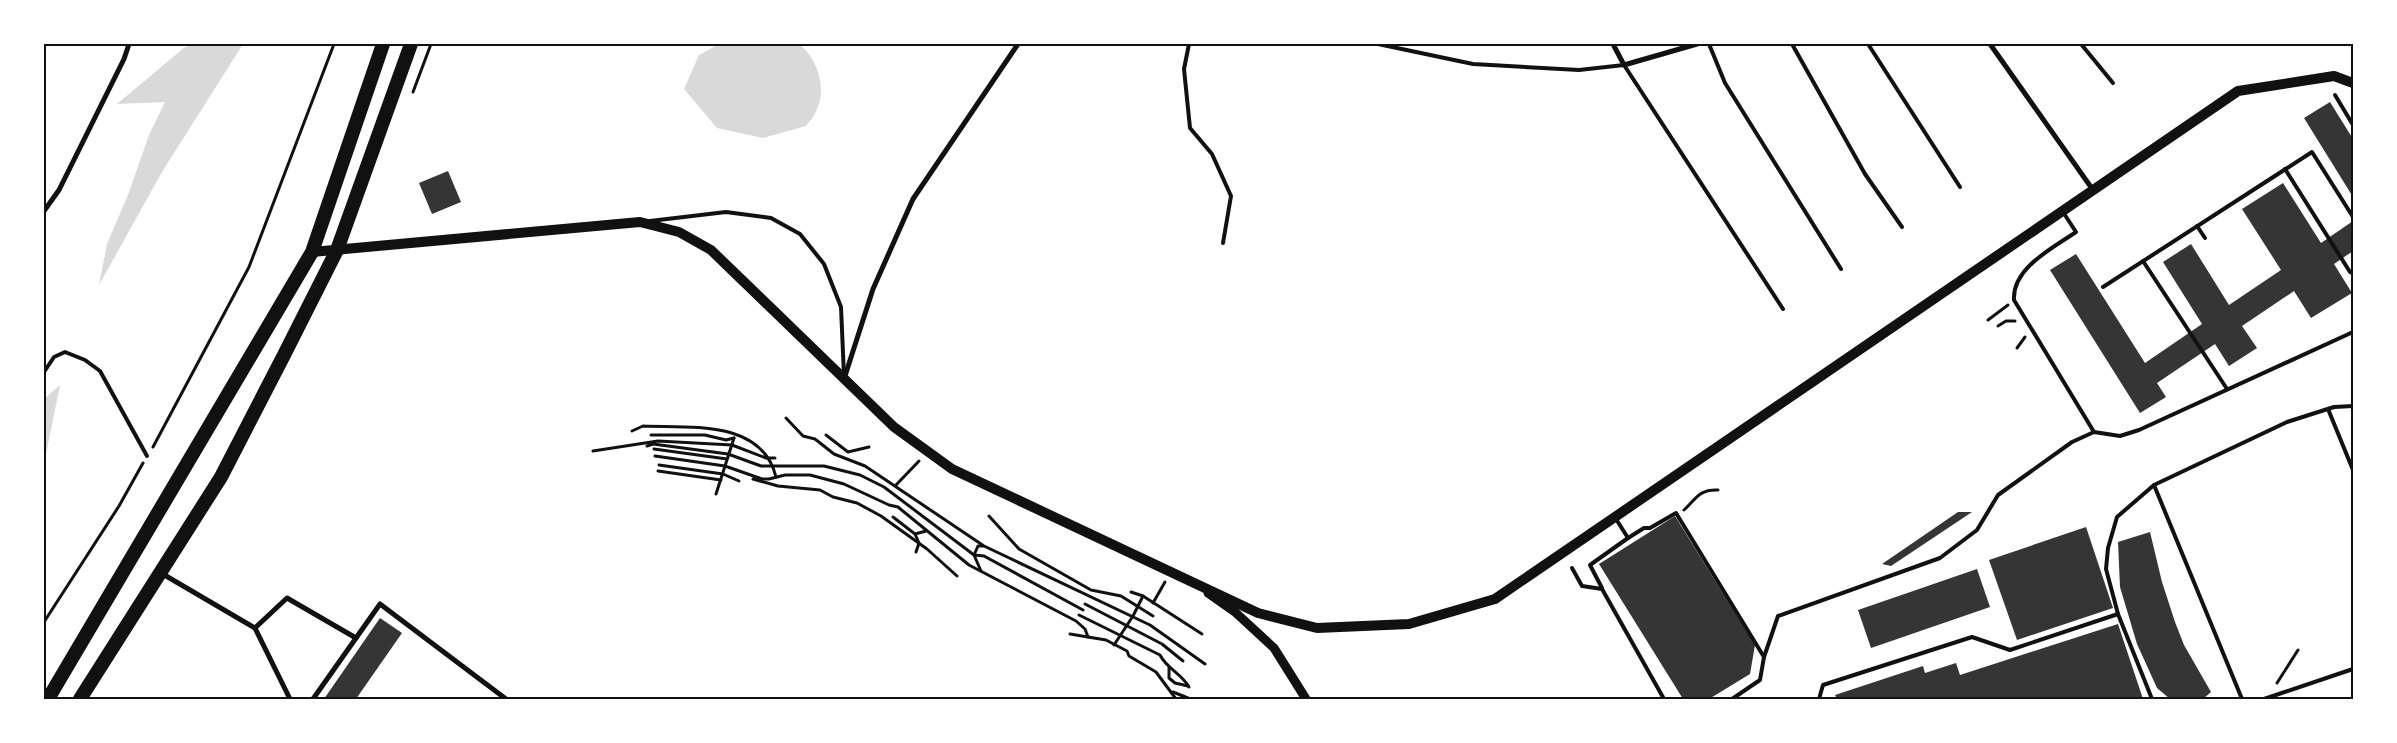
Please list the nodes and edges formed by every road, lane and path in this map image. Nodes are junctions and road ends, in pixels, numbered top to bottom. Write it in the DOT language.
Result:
graph roads {
  1 [pos="130,44"];
  2 [pos="334,44"];
  3 [pos="383,44"];
  4 [pos="411,44"];
  5 [pos="430,44"];
  6 [pos="1018,44"];
  7 [pos="1189,44"];
  8 [pos="1378,44"];
  9 [pos="1613,44"];
  10 [pos="1697,44"];
  11 [pos="1709,44"];
  12 [pos="1792,44"];
  13 [pos="1868,44"];
  14 [pos="1990,44"];
  15 [pos="2081,44"];
  16 [pos="1624,65"];
  17 [pos="2113,83"];
  18 [pos="2353,83"];
  19 [pos="413,92"];
  20 [pos="2335,95"];
  21 [pos="2353,125"];
  22 [pos="2285,169"];
  23 [pos="1960,187"];
  24 [pos="2093,190"];
  25 [pos="44,211"];
  26 [pos="2062,211"];
  27 [pos="2353,217"];
  28 [pos="640,222"];
  29 [pos="2196,226"];
  30 [pos="1902,227"];
  31 [pos="2205,238"];
  32 [pos="1223,243"];
  33 [pos="337,250"];
  34 [pos="312,252"];
  35 [pos="2143,261"];
  36 [pos="1841,269"];
  37 [pos="2353,273"];
  38 [pos="2103,287"];
  39 [pos="2014,300"];
  40 [pos="1783,309"];
  41 [pos="1988,320"];
  42 [pos="2019,323"];
  43 [pos="1998,326"];
  44 [pos="2025,330"];
  45 [pos="2353,332"];
  46 [pos="2017,348"];
  47 [pos="44,372"];
  48 [pos="844,379"];
  49 [pos="2227,389"];
  50 [pos="2353,406"];
  51 [pos="2328,409"];
  52 [pos="786,418"];
  53 [pos="632,431"];
  54 [pos="2094,432"];
  55 [pos="735,433"];
  56 [pos="826,435"];
  57 [pos="651,436"];
  58 [pos="734,438"];
  59 [pos="732,444"];
  60 [pos="647,446"];
  61 [pos="869,447"];
  62 [pos="654,449"];
  63 [pos="594,451"];
  64 [pos="928,451"];
  65 [pos="848,452"];
  66 [pos="728,454"];
  67 [pos="147,456"];
  68 [pos="655,456"];
  69 [pos="770,458"];
  70 [pos="775,458"];
  71 [pos="727,460"];
  72 [pos="853,460"];
  73 [pos="660,465"];
  74 [pos="725,466"];
  75 [pos="774,466"];
  76 [pos="2353,470"];
  77 [pos="658,471"];
  78 [pos="723,474"];
  79 [pos="776,477"];
  80 [pos="753,479"];
  81 [pos="721,480"];
  82 [pos="739,481"];
  83 [pos="2154,485"];
  84 [pos="896,486"];
  85 [pos="1718,490"];
  86 [pos="716,494"];
  87 [pos="1676,513"];
  88 [pos="989,516"];
  89 [pos="893,517"];
  90 [pos="1615,517"];
  91 [pos="927,531"];
  92 [pos="915,534"];
  93 [pos="1628,538"];
  94 [pos="919,543"];
  95 [pos="984,546"];
  96 [pos="916,552"];
  97 [pos="974,555"];
  98 [pos="1572,568"];
  99 [pos="982,571"];
  100 [pos="1172,571"];
  101 [pos="161,572"];
  102 [pos="956,576"];
  103 [pos="1189,580"];
  104 [pos="1602,589"];
  105 [pos="1131,592"];
  106 [pos="1143,596"];
  107 [pos="1153,602"];
  108 [pos="1085,604"];
  109 [pos="1138,608"];
  110 [pos="1083,610"];
  111 [pos="2118,614"];
  112 [pos="1079,615"];
  113 [pos="1133,616"];
  114 [pos="1153,616"];
  115 [pos="44,622"];
  116 [pos="1127,625"];
  117 [pos="255,628"];
  118 [pos="1070,634"];
  119 [pos="1202,634"];
  120 [pos="1120,636"];
  121 [pos="1088,637"];
  122 [pos="356,638"];
  123 [pos="1114,645"];
  124 [pos="2298,650"];
  125 [pos="1764,657"];
  126 [pos="1183,661"];
  127 [pos="1205,664"];
  128 [pos="1169,668"];
  129 [pos="2353,669"];
  130 [pos="2274,687"];
  131 [pos="1173,692"];
  132 [pos="1188,698"];
  133 [pos="48,699"];
  134 [pos="80,699"];
  135 [pos="290,699"];
  136 [pos="313,699"];
  137 [pos="506,699"];
  138 [pos="1176,699"];
  139 [pos="1306,699"];
  140 [pos="1664,699"];
  141 [pos="1732,699"];
  142 [pos="1819,699"];
  143 [pos="2152,699"];
  144 [pos="2242,699"];
  145 [pos="2264,699"];
  1 -- 25 [label="street"];
  2 -- 67 [label="path"];
  3 -- 34 [label="highway"];
  4 -- 33 [label="highway"];
  5 -- 19 [label="path"];
  6 -- 48 [label="street"];
  7 -- 32 [label="lane"];
  8 -- 16 [label="lane"];
  9 -- 16 [label="street"];
  10 -- 16 [label="street"];
  11 -- 36 [label="lane"];
  12 -- 30 [label="lane"];
  13 -- 23 [label="lane"];
  14 -- 24 [label="street"];
  15 -- 17 [label="lane"];
  16 -- 40 [label="lane"];
  18 -- 24 [label="main road"];
  20 -- 21 [label="lane"];
  22 -- 27 [label="lane"];
  22 -- 29 [label="lane"];
  22 -- 37 [label="lane"];
  24 -- 26 [label="main road"];
  26 -- 39 [label="lane"];
  26 -- 90 [label="main road"];
  28 -- 33 [label="main road"];
  28 -- 48 [label="main road"];
  28 -- 48 [label="lane"];
  29 -- 31 [label="lane"];
  29 -- 35 [label="lane"];
  33 -- 34 [label="main road"];
  33 -- 101 [label="highway"];
  34 -- 133 [label="highway"];
  35 -- 38 [label="lane"];
  35 -- 49 [label="lane"];
  39 -- 41 [label="path"];
  39 -- 54 [label="lane"];
  42 -- 43 [label="path"];
  44 -- 46 [label="path"];
  45 -- 49 [label="lane"];
  47 -- 67 [label="lane"];
  48 -- 64 [label="main road"];
  49 -- 54 [label="lane"];
  50 -- 51 [label="lane"];
  51 -- 76 [label="lane"];
  51 -- 83 [label="lane"];
  52 -- 72 [label="path"];
  53 -- 55 [label="path"];
  54 -- 125 [label="lane"];
  55 -- 58 [label="path"];
  55 -- 69 [label="path"];
  56 -- 65 [label="path"];
  57 -- 58 [label="path"];
  58 -- 59 [label="path"];
  59 -- 63 [label="path"];
  59 -- 66 [label="path"];
  59 -- 69 [label="path"];
  60 -- 66 [label="path"];
  61 -- 65 [label="path"];
  62 -- 71 [label="path"];
  64 -- 84 [label="path"];
  64 -- 100 [label="main road"];
  65 -- 72 [label="path"];
  66 -- 71 [label="path"];
  66 -- 75 [label="path"];
  67 -- 115 [label="path"];
  68 -- 74 [label="path"];
  69 -- 70 [label="path"];
  69 -- 75 [label="path"];
  71 -- 74 [label="path"];
  72 -- 84 [label="path"];
  73 -- 78 [label="path"];
  74 -- 78 [label="path"];
  74 -- 79 [label="path"];
  75 -- 79 [label="path"];
  75 -- 97 [label="path"];
  77 -- 81 [label="path"];
  78 -- 81 [label="path"];
  78 -- 82 [label="path"];
  79 -- 91 [label="path"];
  80 -- 94 [label="path"];
  81 -- 86 [label="path"];
  83 -- 111 [label="lane"];
  83 -- 144 [label="lane"];
  84 -- 95 [label="path"];
  85 -- 87 [label="path"];
  87 -- 93 [label="lane"];
  87 -- 125 [label="lane"];
  88 -- 109 [label="path"];
  89 -- 92 [label="path"];
  90 -- 93 [label="lane"];
  90 -- 103 [label="main road"];
  91 -- 92 [label="path"];
  91 -- 99 [label="path"];
  92 -- 94 [label="path"];
  93 -- 104 [label="lane"];
  94 -- 96 [label="path"];
  94 -- 102 [label="path"];
  95 -- 97 [label="path"];
  95 -- 113 [label="path"];
  97 -- 99 [label="path"];
  97 -- 110 [label="path"];
  98 -- 104 [label="lane"];
  99 -- 121 [label="path"];
  100 -- 103 [label="main road"];
  100 -- 107 [label="path"];
  101 -- 117 [label="street"];
  101 -- 134 [label="highway"];
  103 -- 139 [label="street"];
  104 -- 140 [label="lane"];
  105 -- 106 [label="path"];
  106 -- 107 [label="path"];
  106 -- 109 [label="path"];
  107 -- 119 [label="path"];
  108 -- 116 [label="path"];
  109 -- 113 [label="path"];
  109 -- 114 [label="path"];
  111 -- 142 [label="lane"];
  111 -- 143 [label="lane"];
  112 -- 120 [label="path"];
  113 -- 116 [label="path"];
  113 -- 127 [label="path"];
  116 -- 120 [label="path"];
  116 -- 126 [label="path"];
  117 -- 122 [label="street"];
  117 -- 135 [label="street"];
  118 -- 121 [label="path"];
  120 -- 123 [label="path"];
  120 -- 128 [label="path"];
  121 -- 123 [label="path"];
  122 -- 136 [label="street"];
  122 -- 137 [label="street"];
  123 -- 131 [label="path"];
  124 -- 130 [label="path"];
  125 -- 141 [label="lane"];
  128 -- 128 [label="path"];
  129 -- 145 [label="lane"];
  131 -- 132 [label="path"];
  131 -- 138 [label="path"];
}
